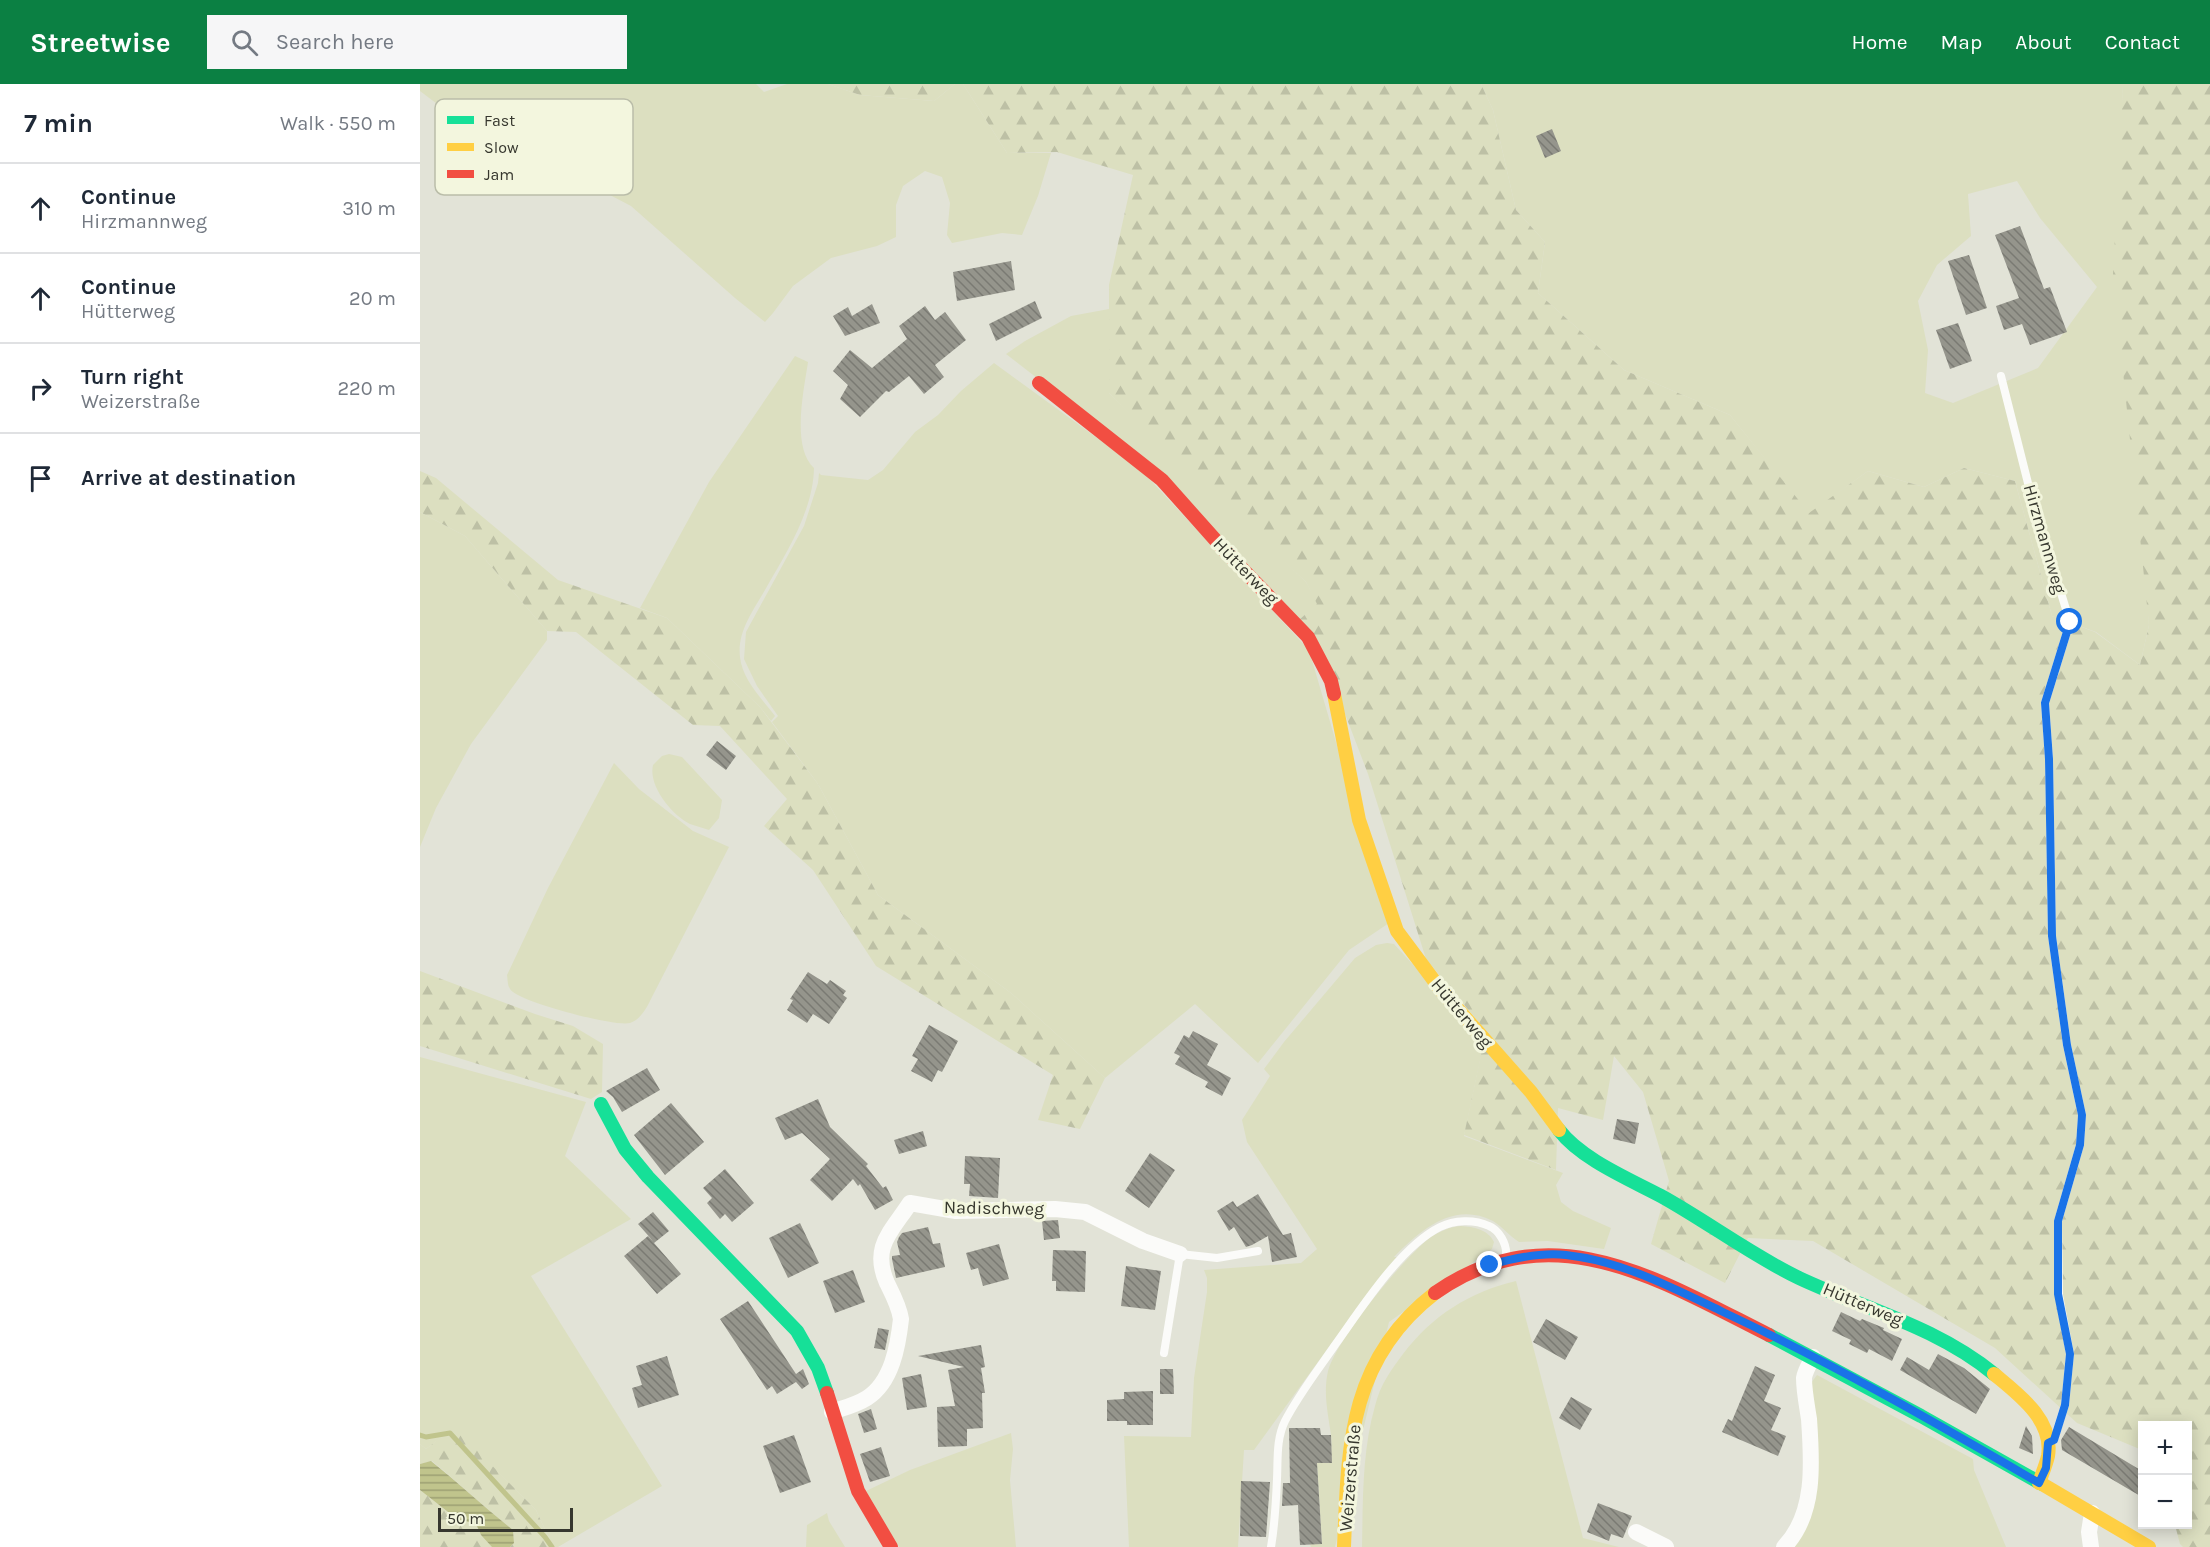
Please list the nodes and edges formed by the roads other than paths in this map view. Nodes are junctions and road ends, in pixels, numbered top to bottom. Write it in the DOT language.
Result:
graph roads {
  1 [pos="2001,376"];
  2 [pos="1038,384"];
  3 [pos="601,1104"];
  4 [pos="1258,1251"];
  5 [pos="1180,1254"];
  6 [pos="1506,1256"];
  7 [pos="1164,1353"];
  8 [pos="1813,1357"];
  9 [pos="832,1412"];
  10 [pos="2048,1443"];
  11 [pos="2039,1483"];
  12 [pos="2092,1513"];
  13 [pos="1636,1532"];
  14 [pos="891,1547"];
  15 [pos="1271,1547"];
  16 [pos="1344,1547"];
  17 [pos="1666,1547"];
  18 [pos="1784,1547"];
  19 [pos="2091,1547"];
  20 [pos="2149,1547"];
  1 -- 10 [label="lane, Hirzmannweg"];
  2 -- 10 [label="street, Hütterweg"];
  3 -- 9 [label="street"];
  4 -- 5 [label="lane"];
  5 -- 7 [label="lane"];
  5 -- 9 [label="street, Nadischweg"];
  6 -- 8 [label="street, Weizerstraße"];
  6 -- 15 [label="lane"];
  6 -- 16 [label="street, Weizerstraße"];
  8 -- 11 [label="street, Weizerstraße"];
  8 -- 18 [label="street"];
  9 -- 14 [label="street"];
  10 -- 11 [label="street"];
  11 -- 12 [label="street, Weizerstraße"];
  12 -- 19 [label="street"];
  12 -- 20 [label="street, Weizerstraße"];
  13 -- 17 [label="street"];
}
